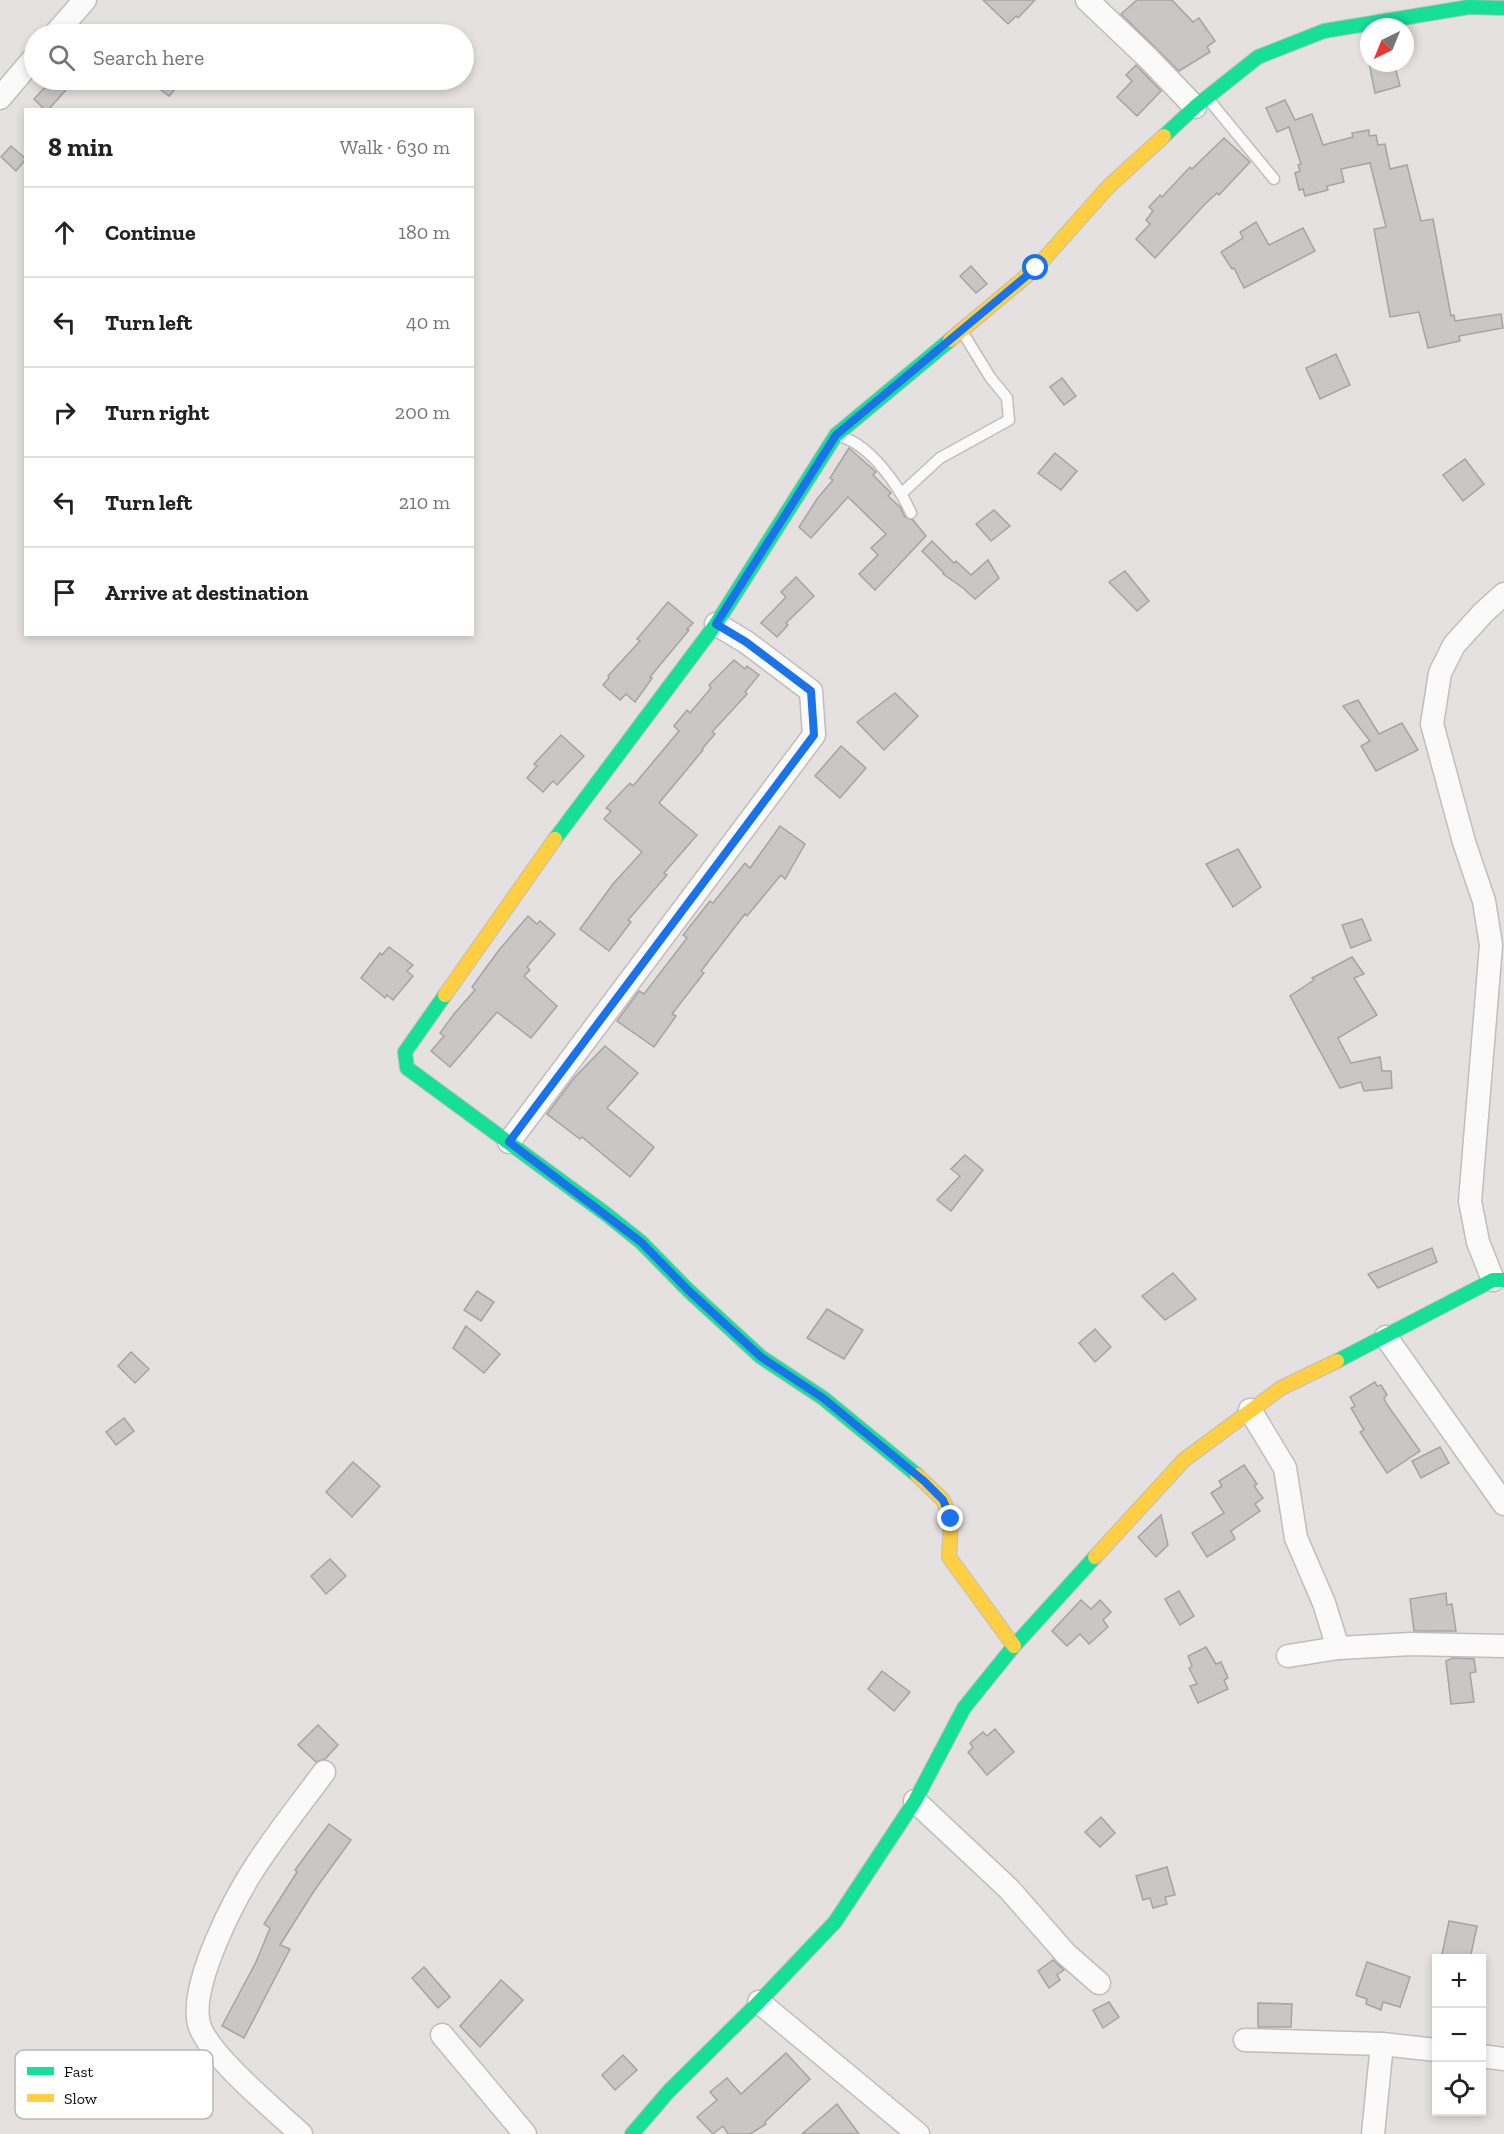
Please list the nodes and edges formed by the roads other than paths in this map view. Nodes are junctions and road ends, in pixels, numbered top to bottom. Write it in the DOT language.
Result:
graph roads {
  1 [pos="85,0"];
  2 [pos="1087,0"];
  3 [pos="1504,8"];
  4 [pos="64,24"];
  5 [pos="24,67"];
  6 [pos="3,87"];
  7 [pos="1201,102"];
  8 [pos="1274,179"];
  9 [pos="961,330"];
  10 [pos="836,435"];
  11 [pos="902,493"];
  12 [pos="911,513"];
  13 [pos="1504,594"];
  14 [pos="716,624"];
  15 [pos="509,1142"];
  16 [pos="1499,1280"];
  17 [pos="1386,1337"];
  18 [pos="1250,1410"];
  19 [pos="1504,1504"];
  20 [pos="1014,1646"];
  21 [pos="1504,1646"];
  22 [pos="1338,1648"];
  23 [pos="1288,1656"];
  24 [pos="324,1772"];
  25 [pos="915,1801"];
  26 [pos="1099,1983"];
  27 [pos="759,2002"];
  28 [pos="442,2035"];
  29 [pos="1245,2040"];
  30 [pos="1382,2044"];
  31 [pos="1432,2049"];
  32 [pos="1486,2057"];
  33 [pos="1504,2059"];
  34 [pos="301,2134"];
  35 [pos="525,2134"];
  36 [pos="632,2134"];
  37 [pos="918,2134"];
  38 [pos="1373,2134"];
  1 -- 4 [label="street"];
  2 -- 7 [label="street"];
  3 -- 7 [label="street"];
  5 -- 6 [label="street"];
  7 -- 8 [label="lane"];
  7 -- 9 [label="street"];
  9 -- 10 [label="street"];
  9 -- 11 [label="lane"];
  10 -- 11 [label="lane"];
  10 -- 14 [label="street"];
  11 -- 12 [label="lane"];
  13 -- 16 [label="street"];
  14 -- 15 [label="street"];
  14 -- 15 [label="street"];
  15 -- 20 [label="street"];
  16 -- 17 [label="street"];
  17 -- 18 [label="street"];
  17 -- 19 [label="street"];
  18 -- 20 [label="street"];
  18 -- 22 [label="street"];
  20 -- 25 [label="street"];
  21 -- 22 [label="street"];
  22 -- 23 [label="street"];
  24 -- 34 [label="street"];
  25 -- 26 [label="street"];
  25 -- 27 [label="street"];
  27 -- 36 [label="street"];
  27 -- 37 [label="street"];
  28 -- 35 [label="street"];
  29 -- 30 [label="street"];
  30 -- 31 [label="street"];
  30 -- 38 [label="street"];
  32 -- 33 [label="street"];
}
